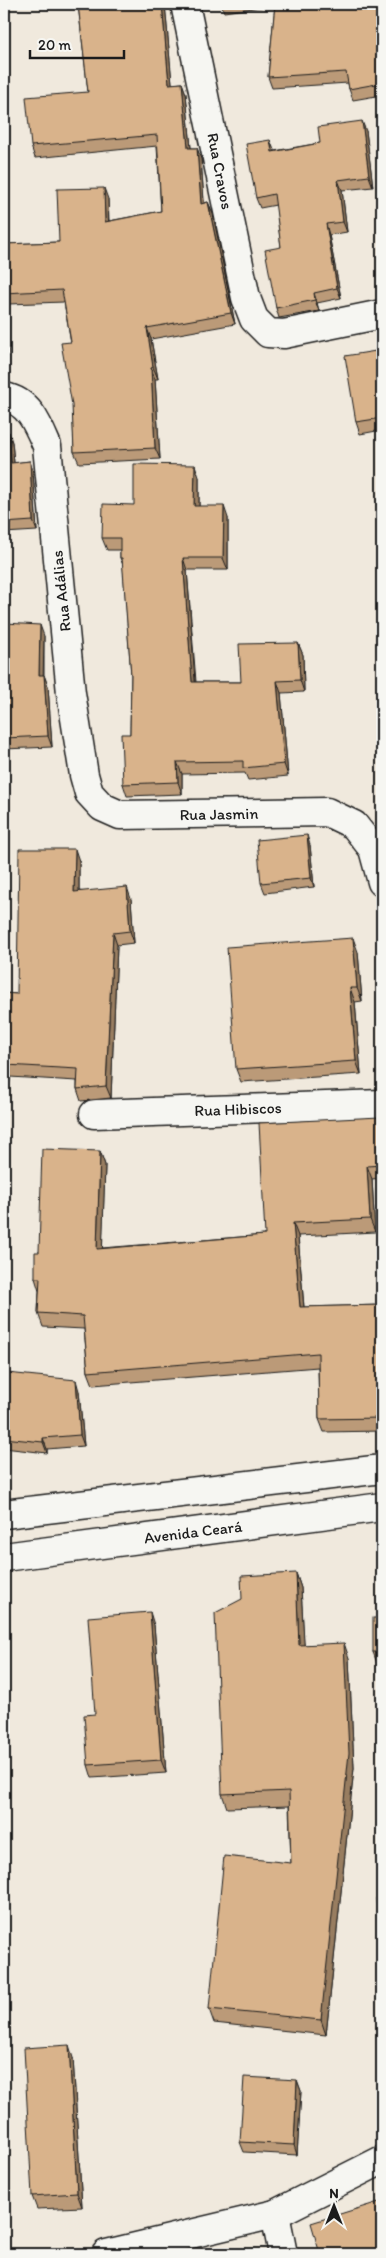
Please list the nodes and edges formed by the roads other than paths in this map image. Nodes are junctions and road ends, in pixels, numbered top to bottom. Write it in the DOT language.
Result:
graph roads {
  1 [pos="185,4"];
  2 [pos="382,314"];
  3 [pos="9,398"];
  4 [pos="89,793"];
  5 [pos="382,882"];
  6 [pos="382,1104"];
  7 [pos="94,1114"];
  8 [pos="382,1469"];
  9 [pos="382,1507"];
  10 [pos="4,1514"];
  11 [pos="4,1557"];
  12 [pos="382,2160"];
  13 [pos="275,2214"];
  14 [pos="106,2254"];
  15 [pos="283,2254"];
  1 -- 2 [label="street, Rua Cravos"];
  3 -- 4 [label="street, Rua Adálias"];
  4 -- 5 [label="street, Rua Jasmin"];
  6 -- 7 [label="street, Rua Hibiscos"];
  8 -- 10 [label="street"];
  9 -- 11 [label="street, Avenida Ceará"];
  12 -- 13 [label="street"];
  13 -- 14 [label="street"];
  13 -- 15 [label="street"];
}
